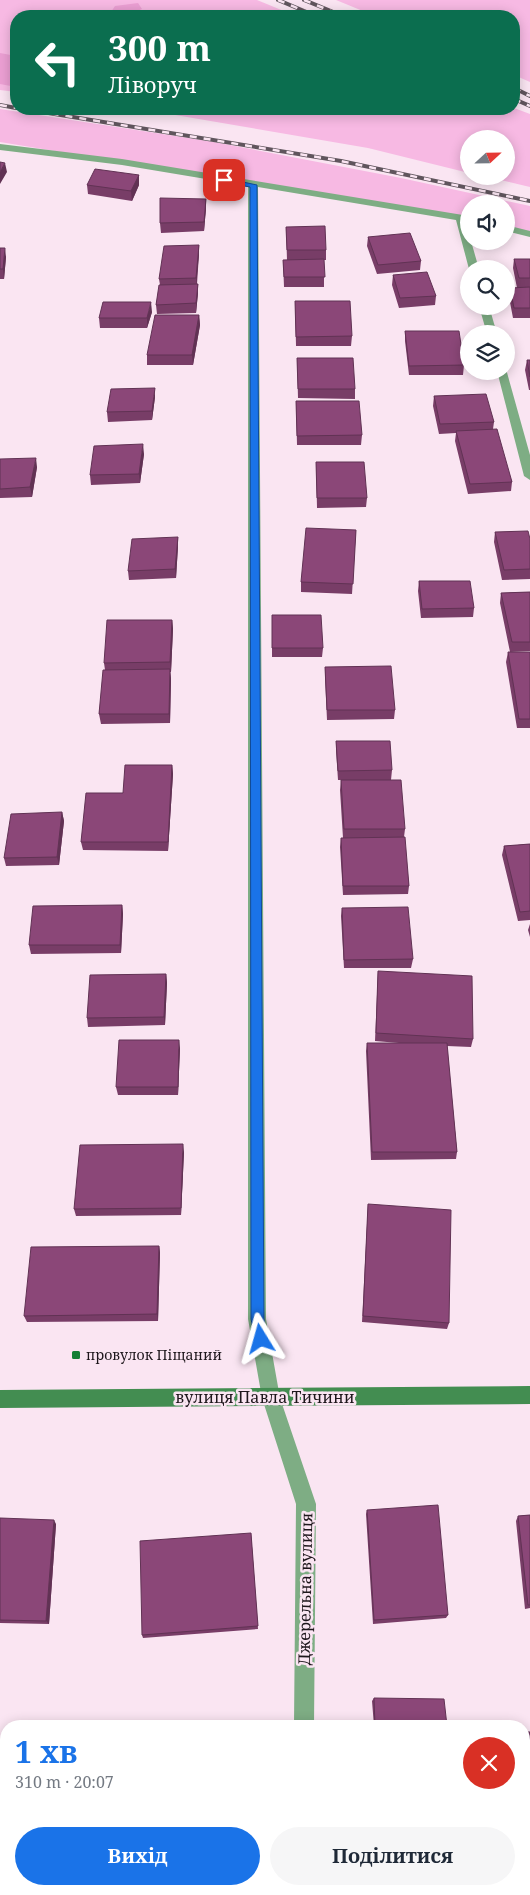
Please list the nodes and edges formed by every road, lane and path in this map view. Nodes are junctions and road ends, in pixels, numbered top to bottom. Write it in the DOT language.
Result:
graph roads {
  1 [pos="0,147"];
  2 [pos="253,185"];
  3 [pos="460,217"];
  4 [pos="515,230"];
  5 [pos="530,234"];
  6 [pos="504,380"];
  7 [pos="530,476"];
  8 [pos="530,1395"];
  9 [pos="271,1398"];
  10 [pos="0,1399"];
  11 [pos="304,1720"];
  1 -- 2 [label="street"];
  2 -- 3 [label="street"];
  2 -- 9 [label="street, Джерельна вулиця"];
  4 -- 5 [label="street"];
  6 -- 7 [label="street"];
  8 -- 9 [label="main road, вулиця Павла Тичини"];
  9 -- 10 [label="main road, вулиця Павла Тичини"];
  9 -- 11 [label="street, Джерельна вулиця"];
}
